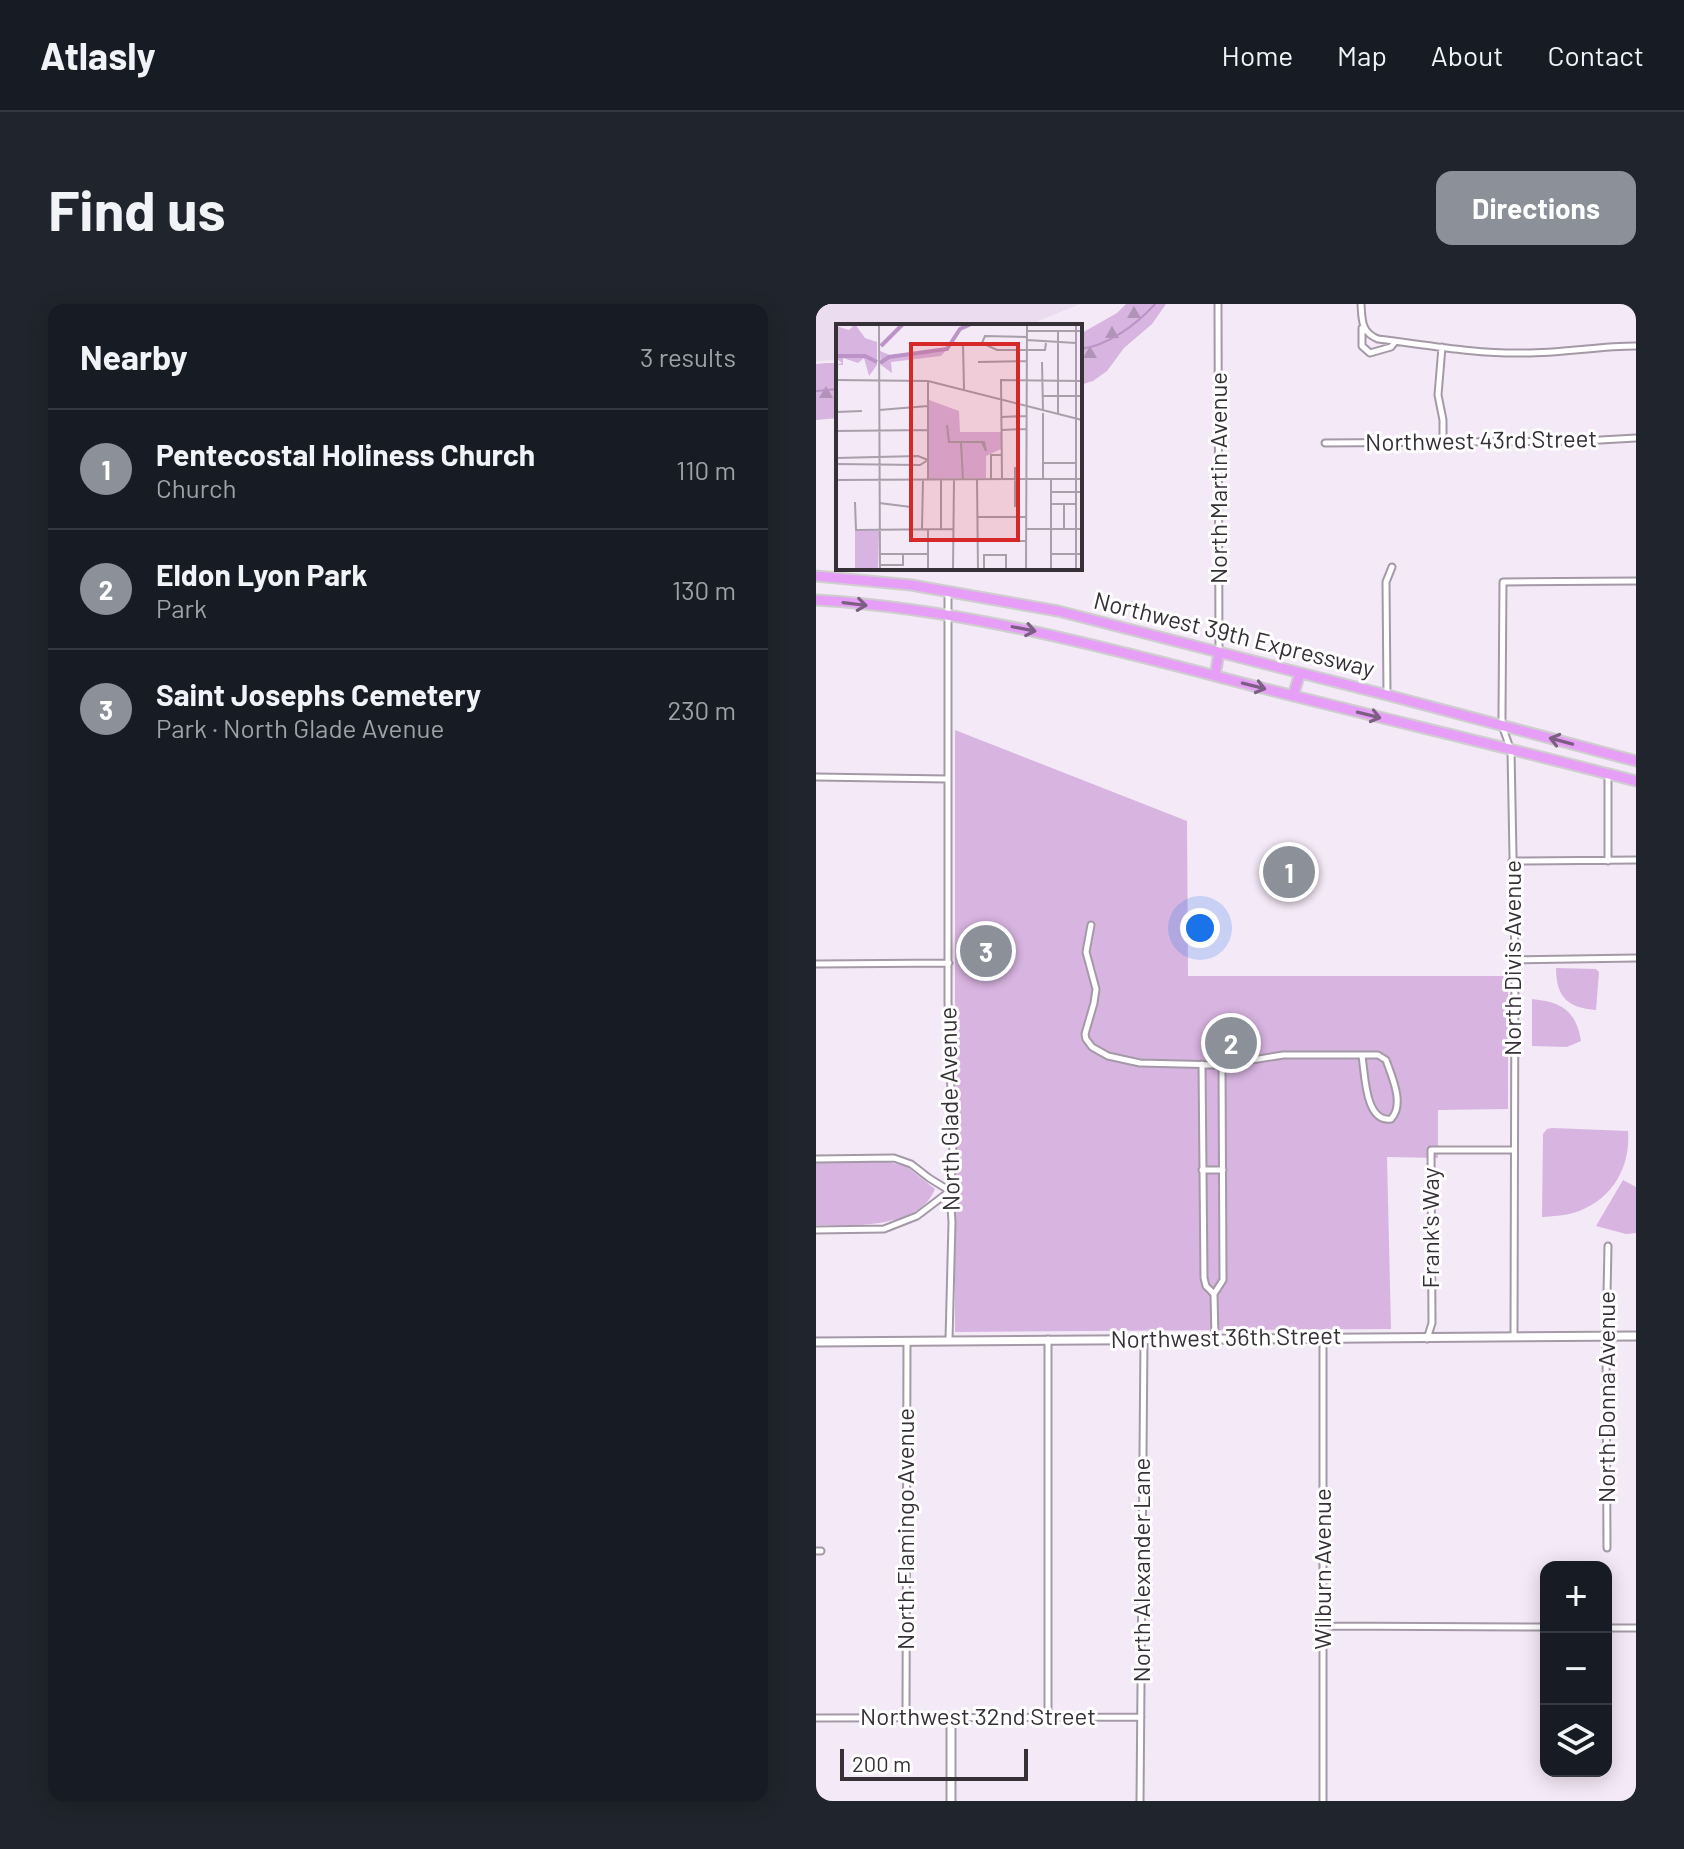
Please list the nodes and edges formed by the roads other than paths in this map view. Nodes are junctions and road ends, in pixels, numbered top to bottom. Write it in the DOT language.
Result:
graph roads {
  1 [pos="1218,304"];
  2 [pos="1361,304"];
  3 [pos="1362,326"];
  4 [pos="1396,341"];
  5 [pos="1636,346"];
  6 [pos="1442,347"];
  7 [pos="1636,438"];
  8 [pos="1443,442"];
  9 [pos="1325,443"];
  10 [pos="1392,567"];
  11 [pos="816,576"];
  12 [pos="1636,581"];
  13 [pos="948,591"];
  14 [pos="816,600"];
  15 [pos="947,616"];
  16 [pos="1219,652"];
  17 [pos="1300,673"];
  18 [pos="1215,676"];
  19 [pos="1387,695"];
  20 [pos="1293,696"];
  21 [pos="1502,725"];
  22 [pos="1511,751"];
  23 [pos="1636,761"];
  24 [pos="1608,773"];
  25 [pos="816,777"];
  26 [pos="947,779"];
  27 [pos="1636,781"];
  28 [pos="1636,860"];
  29 [pos="1512,861"];
  30 [pos="1608,861"];
  31 [pos="1091,925"];
  32 [pos="1636,958"];
  33 [pos="1515,960"];
  34 [pos="949,963"];
  35 [pos="816,964"];
  36 [pos="1362,1056"];
  37 [pos="1202,1064"];
  38 [pos="1222,1065"];
  39 [pos="1513,1150"];
  40 [pos="816,1159"];
  41 [pos="1202,1170"];
  42 [pos="1223,1170"];
  43 [pos="950,1191"];
  44 [pos="816,1230"];
  45 [pos="1608,1246"];
  46 [pos="1214,1294"];
  47 [pos="1514,1336"];
  48 [pos="1606,1336"];
  49 [pos="1636,1336"];
  50 [pos="1323,1337"];
  51 [pos="1048,1339"];
  52 [pos="1144,1339"];
  53 [pos="1215,1339"];
  54 [pos="1427,1339"];
  55 [pos="949,1340"];
  56 [pos="816,1342"];
  57 [pos="907,1342"];
  58 [pos="1607,1548"];
  59 [pos="1323,1626"];
  60 [pos="1540,1627"];
  61 [pos="1612,1628"];
  62 [pos="1636,1628"];
  63 [pos="906,1717"];
  64 [pos="951,1717"];
  65 [pos="1048,1717"];
  66 [pos="1141,1717"];
  67 [pos="816,1718"];
  68 [pos="951,1801"];
  69 [pos="1140,1801"];
  70 [pos="1323,1801"];
  1 -- 16 [label="street, North Martin Avenue"];
  2 -- 3 [label="street"];
  3 -- 4 [label="street"];
  3 -- 4 [label="street"];
  4 -- 6 [label="street"];
  5 -- 6 [label="street"];
  6 -- 8 [label="street"];
  7 -- 8 [label="street, Northwest 43rd Street"];
  8 -- 9 [label="street, Northwest 43rd Street"];
  10 -- 19 [label="street"];
  11 -- 13 [label="highway, Northwest 39th Expressway"];
  12 -- 21 [label="street, North Divis Avenue"];
  13 -- 15 [label="street, North Glade Avenue"];
  13 -- 16 [label="highway, Northwest 39th Expressway"];
  14 -- 15 [label="highway, Northwest 39th Expressway, one-way"];
  15 -- 18 [label="highway, Northwest 39th Expressway, one-way"];
  15 -- 26 [label="street, North Glade Avenue"];
  16 -- 17 [label="highway, Northwest 39th Expressway"];
  16 -- 18 [label="highway"];
  17 -- 19 [label="highway, Northwest 39th Expressway"];
  17 -- 20 [label="highway"];
  18 -- 20 [label="highway, Northwest 39th Expressway, one-way"];
  19 -- 21 [label="highway, Northwest 39th Expressway"];
  20 -- 22 [label="highway, Northwest 39th Expressway, one-way"];
  21 -- 22 [label="street, North Divis Avenue"];
  23 -- 21 [label="highway, Northwest 39th Expressway, one-way"];
  22 -- 24 [label="highway, Northwest 39th Expressway"];
  22 -- 29 [label="street, North Divis Avenue"];
  24 -- 27 [label="highway, Northwest 39th Expressway"];
  24 -- 30 [label="street"];
  25 -- 26 [label="street"];
  26 -- 34 [label="street, North Glade Avenue"];
  28 -- 30 [label="street"];
  29 -- 30 [label="street"];
  29 -- 33 [label="street, North Divis Avenue"];
  31 -- 37 [label="street"];
  32 -- 33 [label="street"];
  33 -- 39 [label="street, North Divis Avenue"];
  34 -- 35 [label="street"];
  34 -- 43 [label="street, North Glade Avenue"];
  36 -- 36 [label="street"];
  36 -- 38 [label="street"];
  37 -- 38 [label="street"];
  37 -- 41 [label="street"];
  38 -- 42 [label="street"];
  39 -- 47 [label="street, North Divis Avenue"];
  39 -- 54 [label="street, Frank's Way"];
  40 -- 43 [label="street"];
  41 -- 42 [label="street"];
  41 -- 46 [label="street"];
  42 -- 46 [label="street"];
  43 -- 44 [label="street"];
  43 -- 55 [label="street, North Glade Avenue"];
  45 -- 48 [label="street, North Donna Avenue"];
  46 -- 53 [label="street"];
  47 -- 48 [label="street, Northwest 36th Street"];
  47 -- 54 [label="street, Northwest 36th Street"];
  48 -- 49 [label="street, Northwest 36th Street"];
  48 -- 58 [label="street, North Donna Avenue"];
  50 -- 53 [label="street, Northwest 36th Street"];
  50 -- 54 [label="street, Northwest 36th Street"];
  50 -- 59 [label="street, Wilburn Avenue"];
  51 -- 52 [label="street, Northwest 36th Street"];
  51 -- 55 [label="street, Northwest 36th Street"];
  51 -- 65 [label="street"];
  52 -- 53 [label="street, Northwest 36th Street"];
  52 -- 66 [label="street, North Alexander Lane"];
  55 -- 57 [label="street, Northwest 36th Street"];
  56 -- 57 [label="street, Northwest 36th Street"];
  57 -- 63 [label="street, North Flamingo Avenue"];
  59 -- 60 [label="street"];
  59 -- 70 [label="street, Wilburn Avenue"];
  61 -- 62 [label="street"];
  63 -- 64 [label="street, Northwest 32nd Street"];
  63 -- 67 [label="street, Northwest 32nd Street"];
  64 -- 65 [label="street, Northwest 32nd Street"];
  64 -- 68 [label="street"];
  65 -- 66 [label="street, Northwest 32nd Street"];
  66 -- 69 [label="street, North Alexander Lane"];
}
